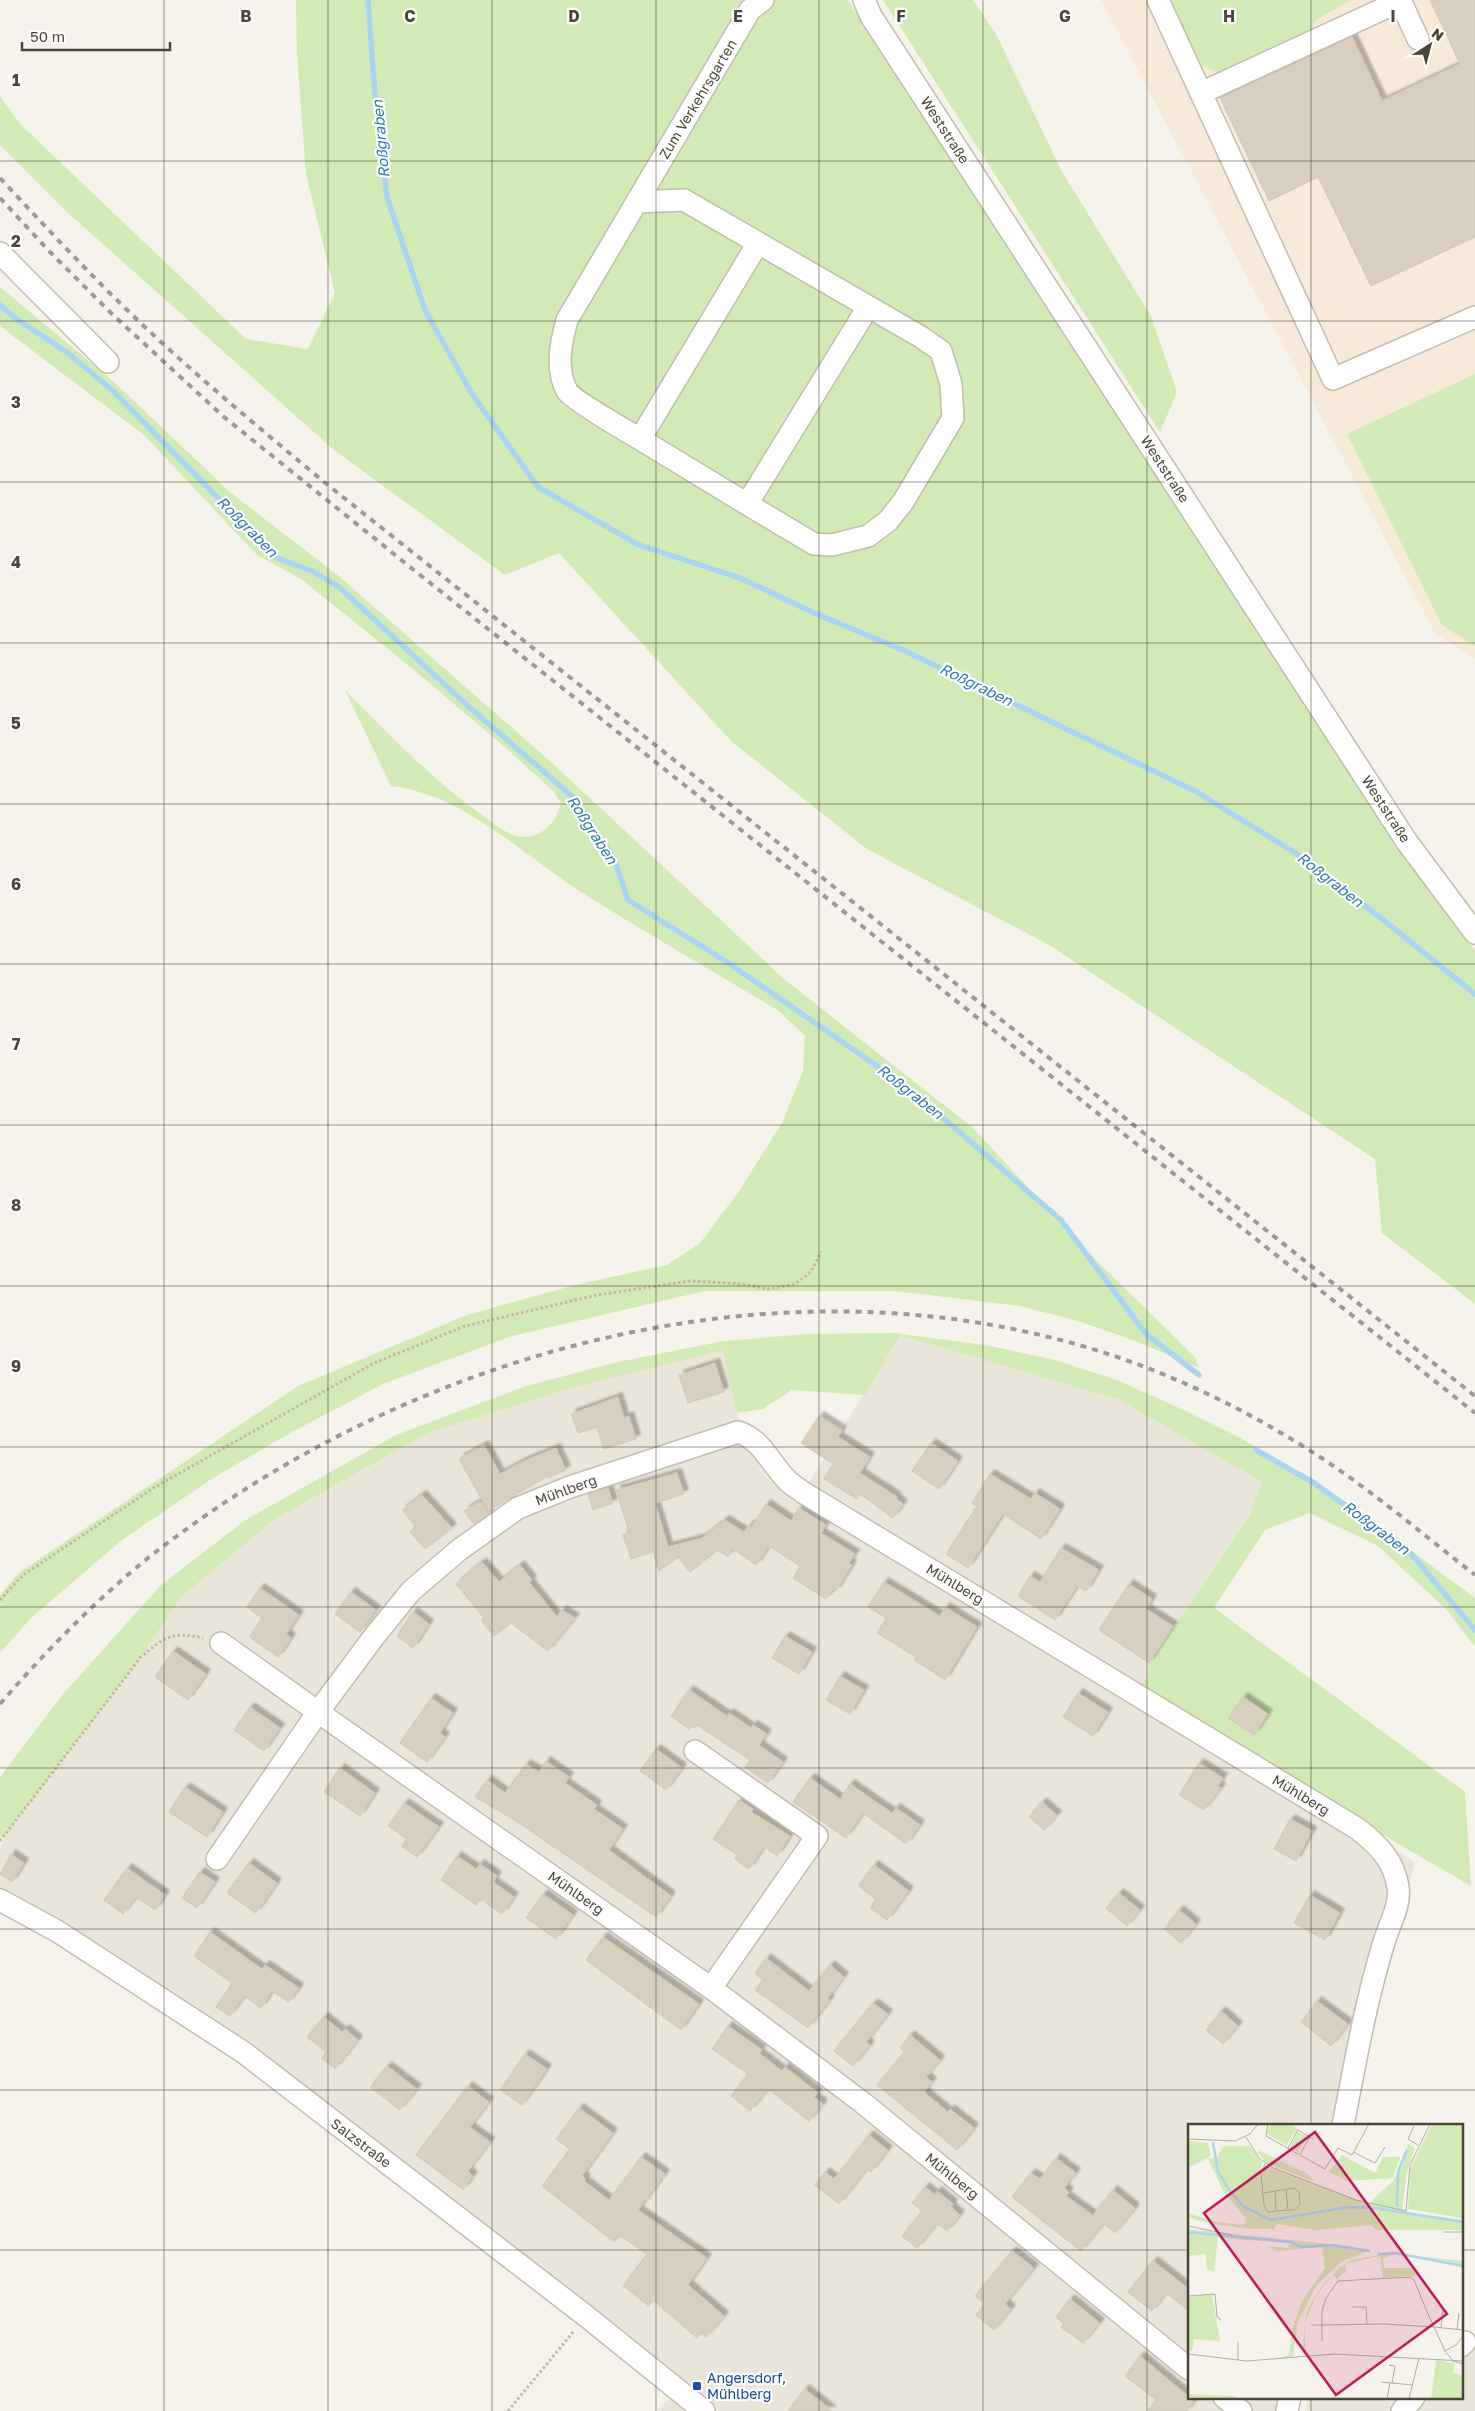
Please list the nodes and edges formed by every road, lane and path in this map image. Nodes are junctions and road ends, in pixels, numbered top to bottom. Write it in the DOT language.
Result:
graph roads {
  1 [pos="763,0"];
  2 [pos="864,0"];
  3 [pos="1158,0"];
  4 [pos="1400,0"];
  5 [pos="1418,39"];
  6 [pos="1201,93"];
  7 [pos="637,202"];
  8 [pos="758,243"];
  9 [pos="0,253"];
  10 [pos="868,307"];
  11 [pos="1475,318"];
  12 [pos="108,362"];
  13 [pos="640,439"];
  14 [pos="748,504"];
  15 [pos="1475,933"];
  16 [pos="821,1252"];
  17 [pos="0,1600"];
  18 [pos="221,1643"];
  19 [pos="318,1712"];
  20 [pos="695,1751"];
  21 [pos="0,1841"];
  22 [pos="217,1859"];
  23 [pos="0,1900"];
  24 [pos="712,1988"];
  25 [pos="1343,2124"];
  26 [pos="586,2316"];
  27 [pos="1188,2368"];
  28 [pos="1225,2398"];
  29 [pos="1290,2398"];
  30 [pos="1413,2398"];
  31 [pos="508,2411"];
  32 [pos="704,2411"];
  33 [pos="1241,2411"];
  34 [pos="1287,2411"];
  35 [pos="1402,2411"];
  1 -- 7 [label="street, Zum Verkehrsgarten"];
  2 -- 15 [label="street, Weststraße"];
  3 -- 6 [label="street"];
  4 -- 5 [label="street"];
  4 -- 6 [label="street"];
  6 -- 11 [label="street"];
  7 -- 8 [label="street, Zum Verkehrsgarten"];
  7 -- 13 [label="street, Zum Verkehrsgarten"];
  8 -- 10 [label="street, Zum Verkehrsgarten"];
  8 -- 13 [label="street"];
  9 -- 12 [label="street"];
  10 -- 14 [label="street"];
  10 -- 14 [label="street, Zum Verkehrsgarten"];
  13 -- 14 [label="street, Zum Verkehrsgarten"];
  16 -- 17 [label="path"];
  18 -- 19 [label="street, Mühlberg"];
  18 -- 21 [label="path"];
  19 -- 22 [label="street, Mühlberg"];
  19 -- 24 [label="street, Mühlberg"];
  19 -- 25 [label="street, Mühlberg"];
  20 -- 24 [label="street"];
  23 -- 26 [label="street, Salzstraße"];
  24 -- 27 [label="street, Mühlberg"];
  26 -- 31 [label="path"];
  26 -- 32 [label="street, Salzstraße"];
  28 -- 33 [label="street"];
  29 -- 34 [label="street"];
  30 -- 35 [label="street"];
}
